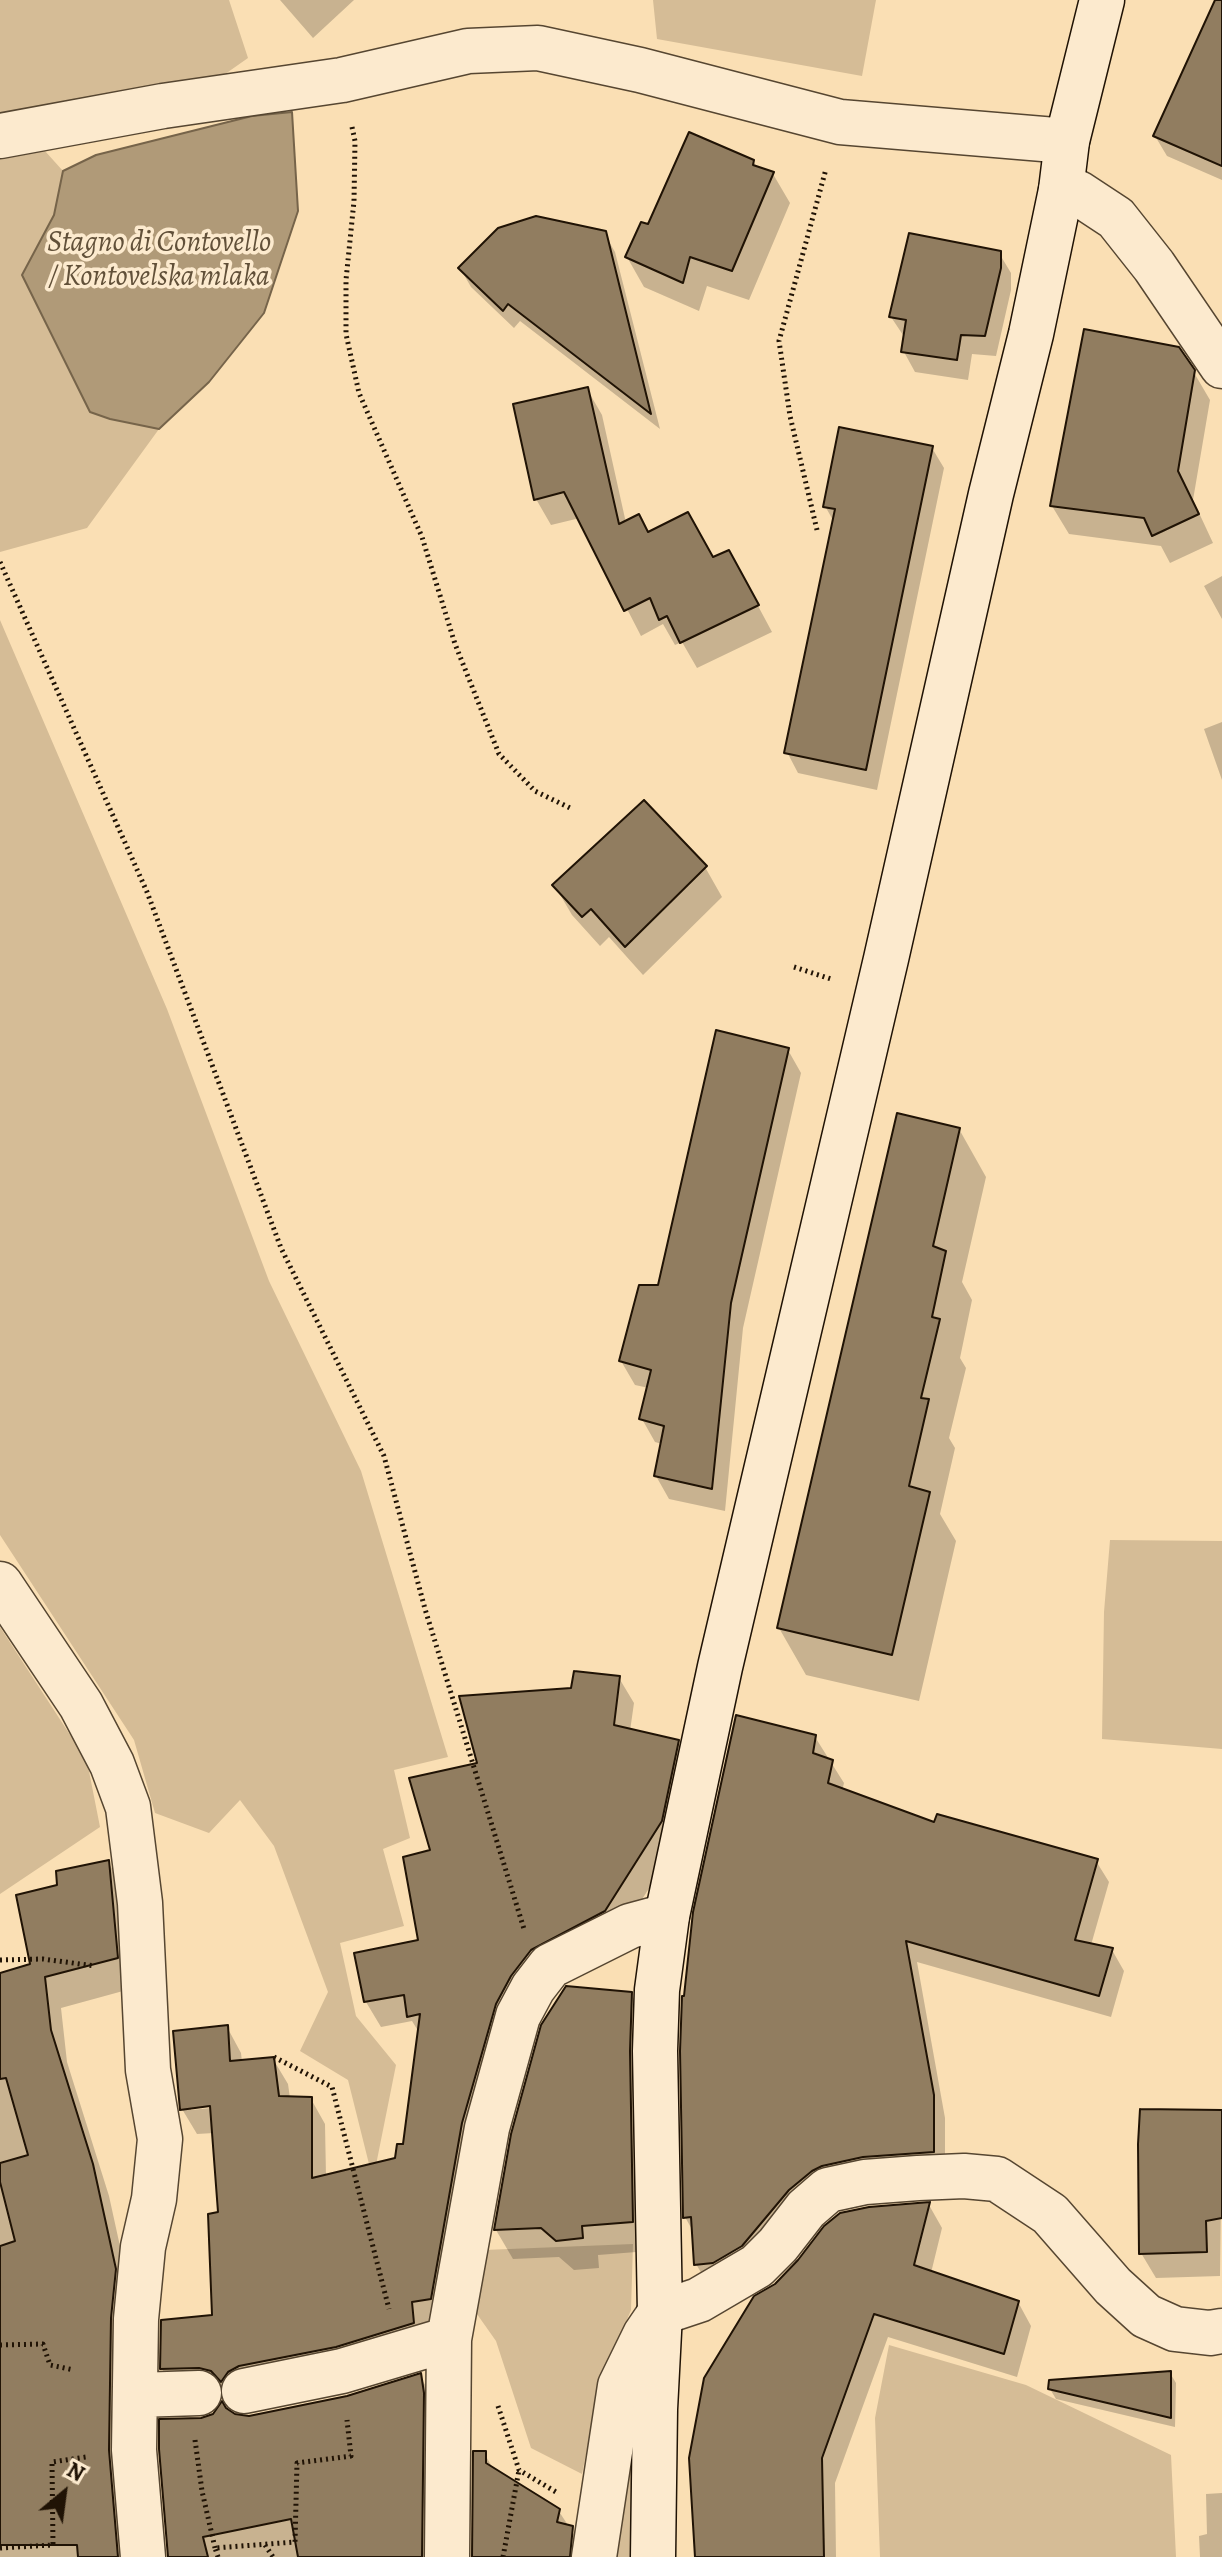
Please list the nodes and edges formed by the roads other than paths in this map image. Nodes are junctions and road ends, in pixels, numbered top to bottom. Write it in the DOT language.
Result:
graph roads {
  1 [pos="1102,0"];
  2 [pos="0,136"];
  3 [pos="1067,141"];
  4 [pos="1061,190"];
  5 [pos="1222,366"];
  6 [pos="0,1584"];
  7 [pos="667,1916"];
  8 [pos="660,2313"];
  9 [pos="1222,2331"];
  10 [pos="449,2339"];
  11 [pos="244,2391"];
  12 [pos="194,2394"];
  13 [pos="137,2395"];
  14 [pos="143,2557"];
  15 [pos="447,2557"];
  16 [pos="594,2557"];
  17 [pos="653,2557"];
  1 -- 3 [label="street"];
  2 -- 3 [label="street"];
  3 -- 4 [label="street"];
  4 -- 5 [label="street"];
  4 -- 7 [label="street"];
  6 -- 13 [label="street"];
  7 -- 8 [label="street"];
  7 -- 10 [label="street"];
  8 -- 9 [label="street"];
  8 -- 16 [label="street"];
  8 -- 17 [label="street"];
  10 -- 11 [label="street"];
  10 -- 15 [label="street"];
  12 -- 13 [label="street"];
  13 -- 14 [label="street"];
}
